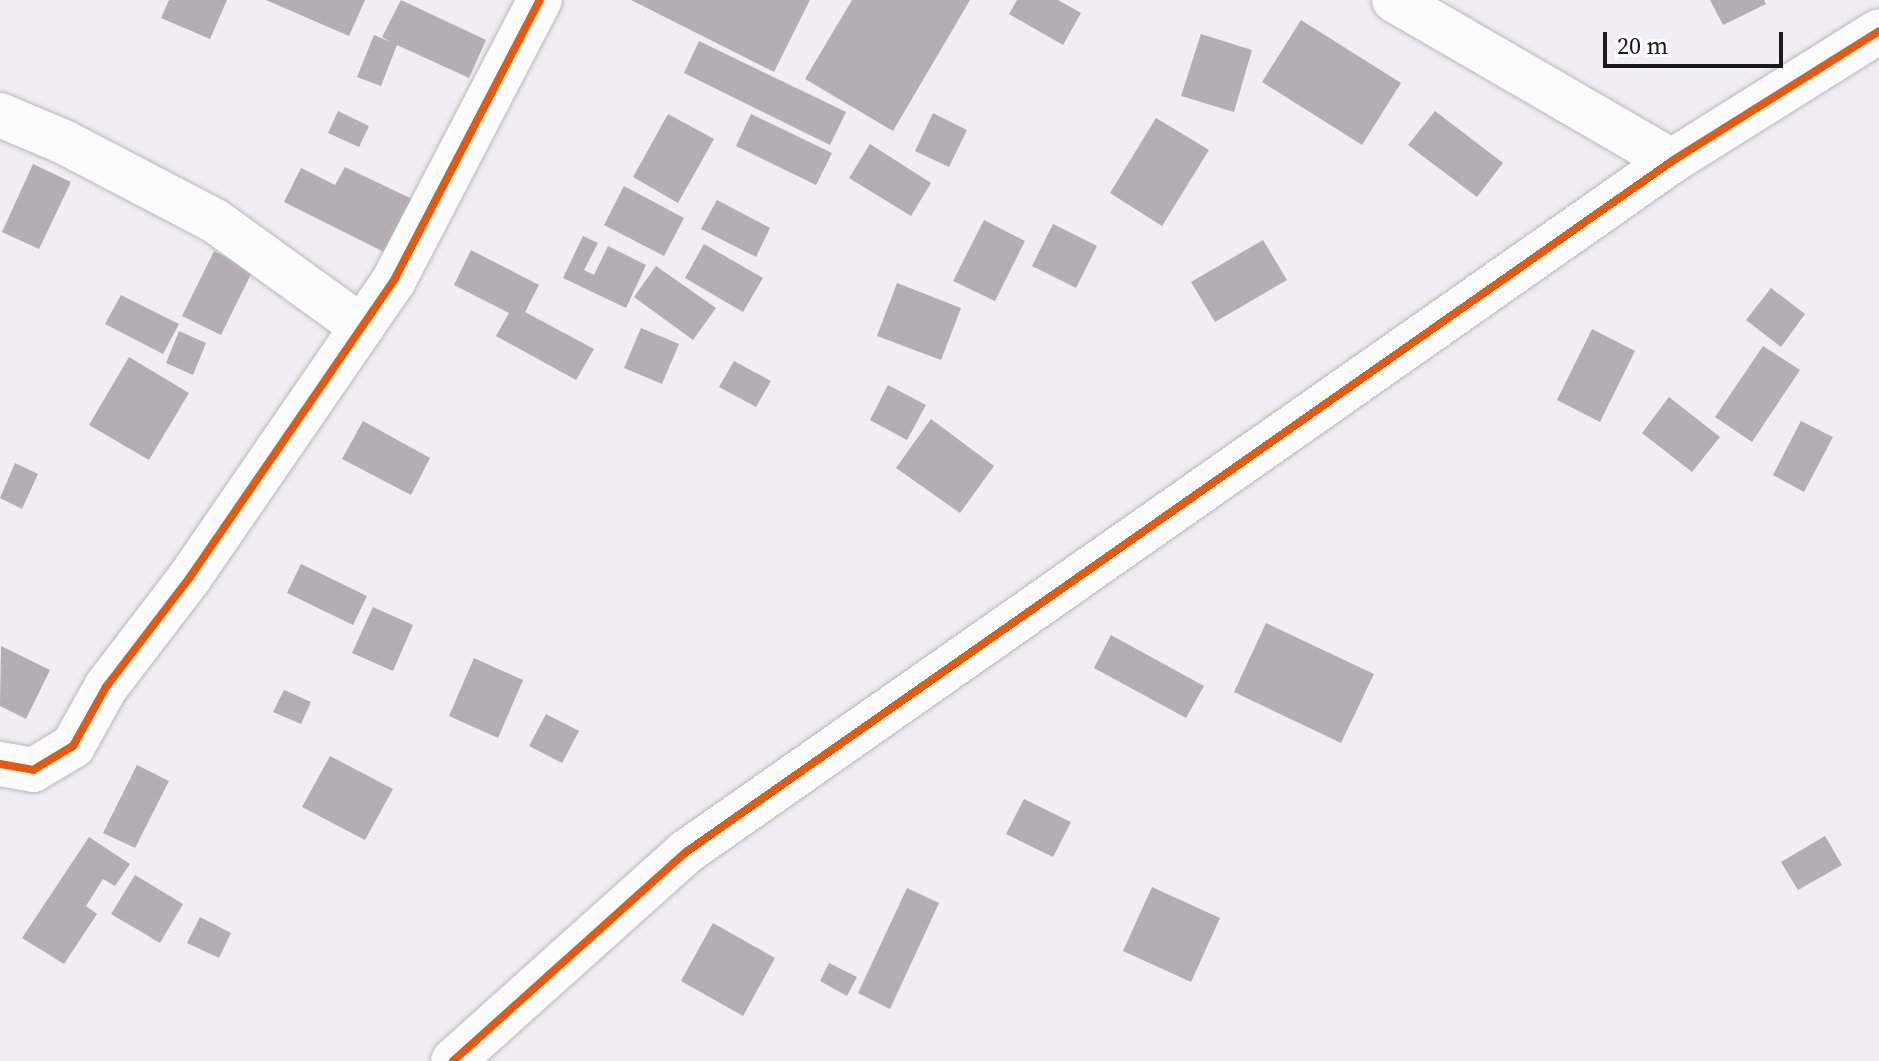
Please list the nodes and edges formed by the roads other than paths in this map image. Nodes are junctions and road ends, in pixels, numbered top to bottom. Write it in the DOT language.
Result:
graph roads {
  1 [pos="540,0"];
  2 [pos="1394,0"];
  3 [pos="1879,31"];
  4 [pos="0,115"];
  5 [pos="1672,161"];
  6 [pos="362,327"];
  7 [pos="0,764"];
  8 [pos="453,1061"];
  1 -- 6 [label="street"];
  2 -- 5 [label="street"];
  3 -- 5 [label="street"];
  4 -- 6 [label="street"];
  5 -- 8 [label="street"];
  6 -- 7 [label="street"];
}
